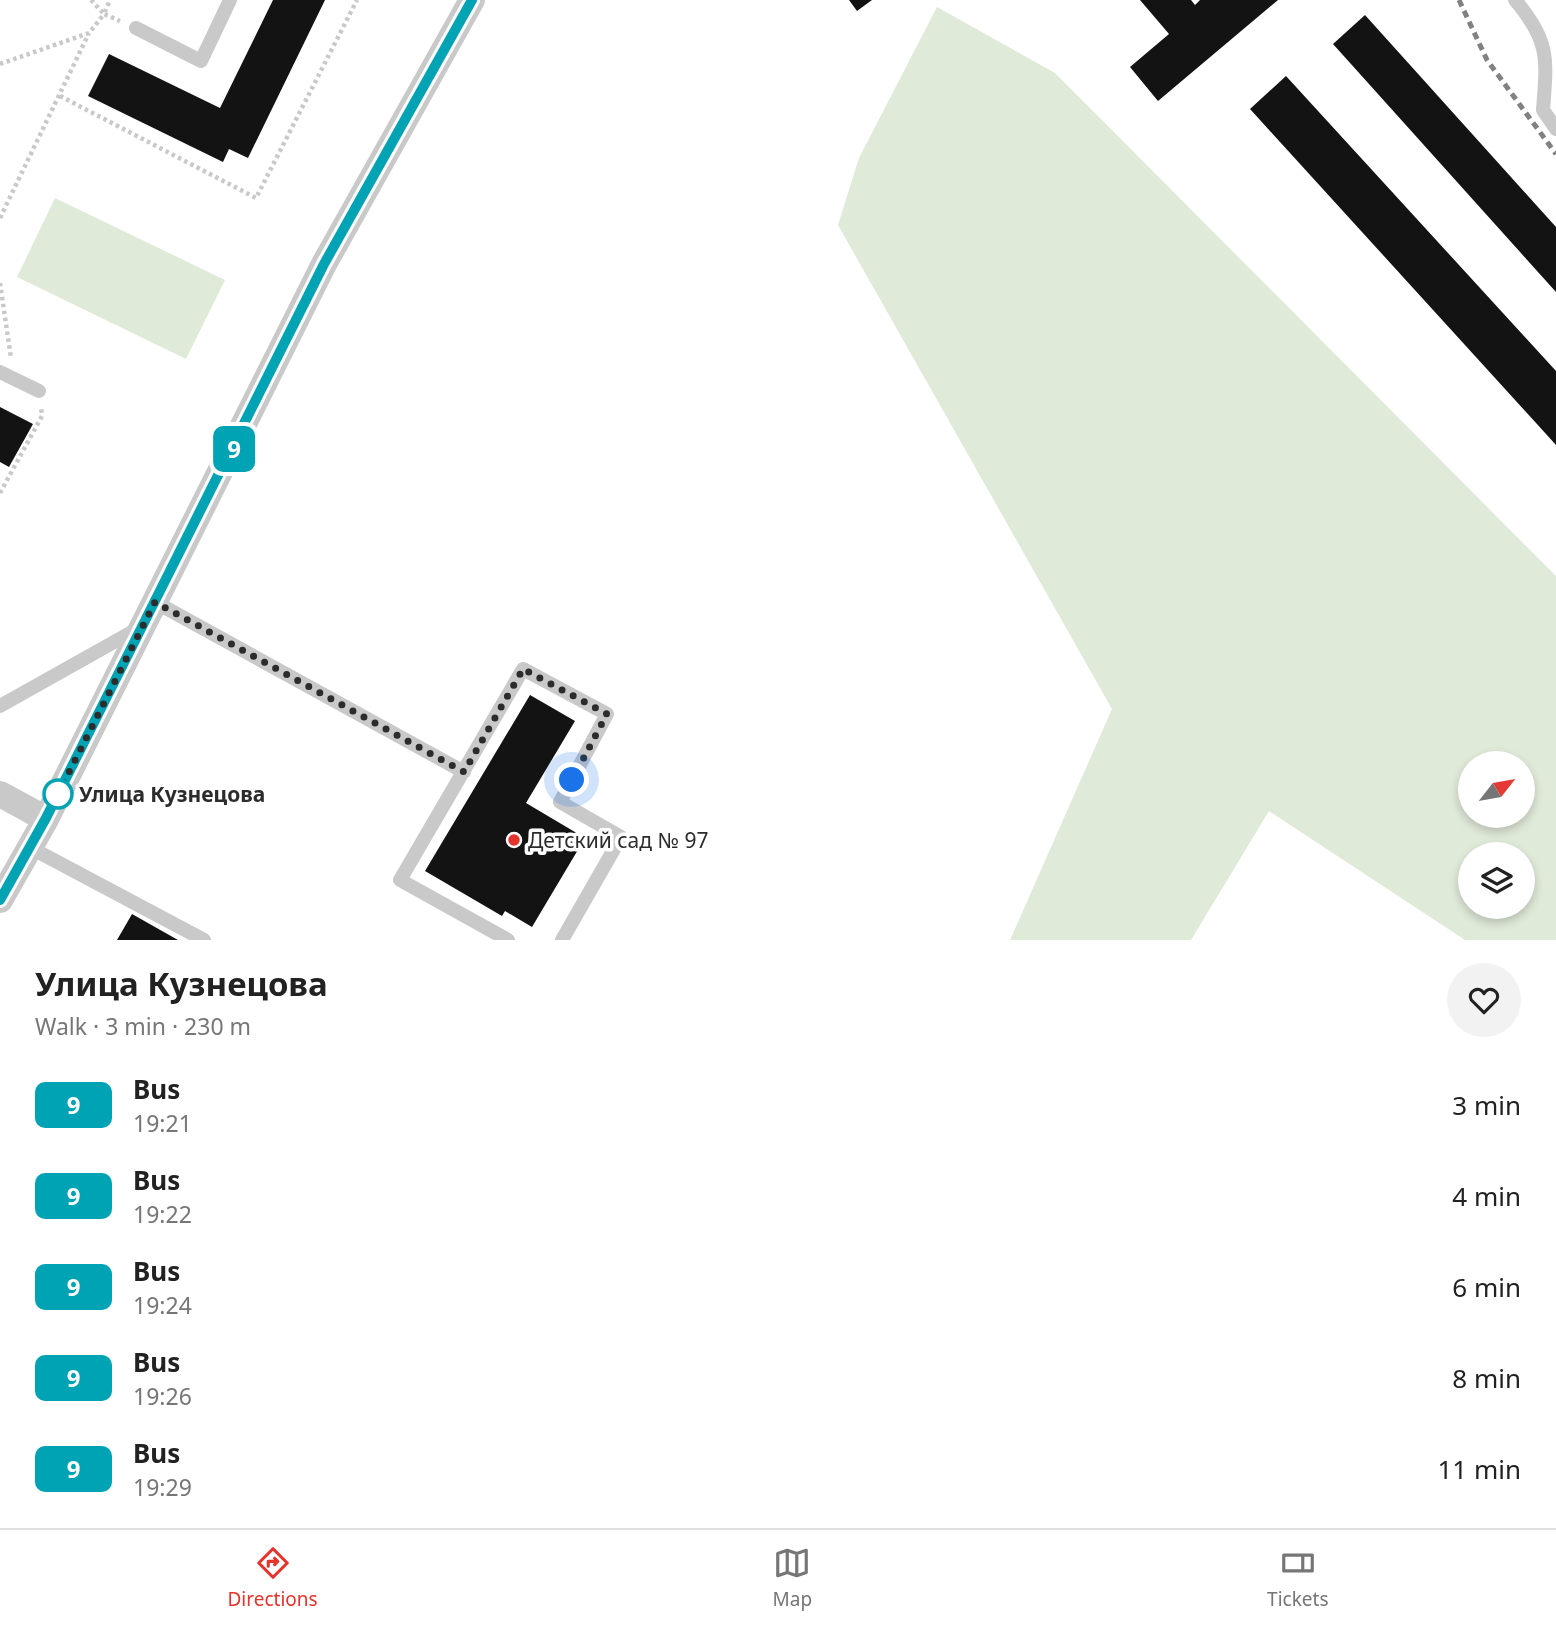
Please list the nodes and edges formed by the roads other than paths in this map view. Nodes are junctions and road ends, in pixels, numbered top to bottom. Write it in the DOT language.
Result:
graph roads {
  1 [pos="230,0"];
  2 [pos="472,0"];
  3 [pos="1515,0"];
  4 [pos="136,28"];
  5 [pos="1556,129"];
  6 [pos="0,372"];
  7 [pos="39,391"];
  8 [pos="155,602"];
  9 [pos="142,626"];
  10 [pos="0,706"];
  11 [pos="464,772"];
  12 [pos="0,794"];
  13 [pos="46,818"];
  14 [pos="31,848"];
  15 [pos="0,900"];
  16 [pos="204,940"];
  17 [pos="508,940"];
  18 [pos="562,940"];
  1 -- 4 [label="lane"];
  2 -- 8 [label="street"];
  3 -- 5 [label="lane"];
  6 -- 7 [label="lane"];
  8 -- 9 [label="street"];
  8 -- 11 [label="lane"];
  9 -- 10 [label="lane"];
  9 -- 13 [label="street"];
  11 -- 17 [label="lane"];
  11 -- 18 [label="lane"];
  12 -- 13 [label="street"];
  13 -- 14 [label="street"];
  14 -- 15 [label="street"];
  14 -- 16 [label="lane"];
}
